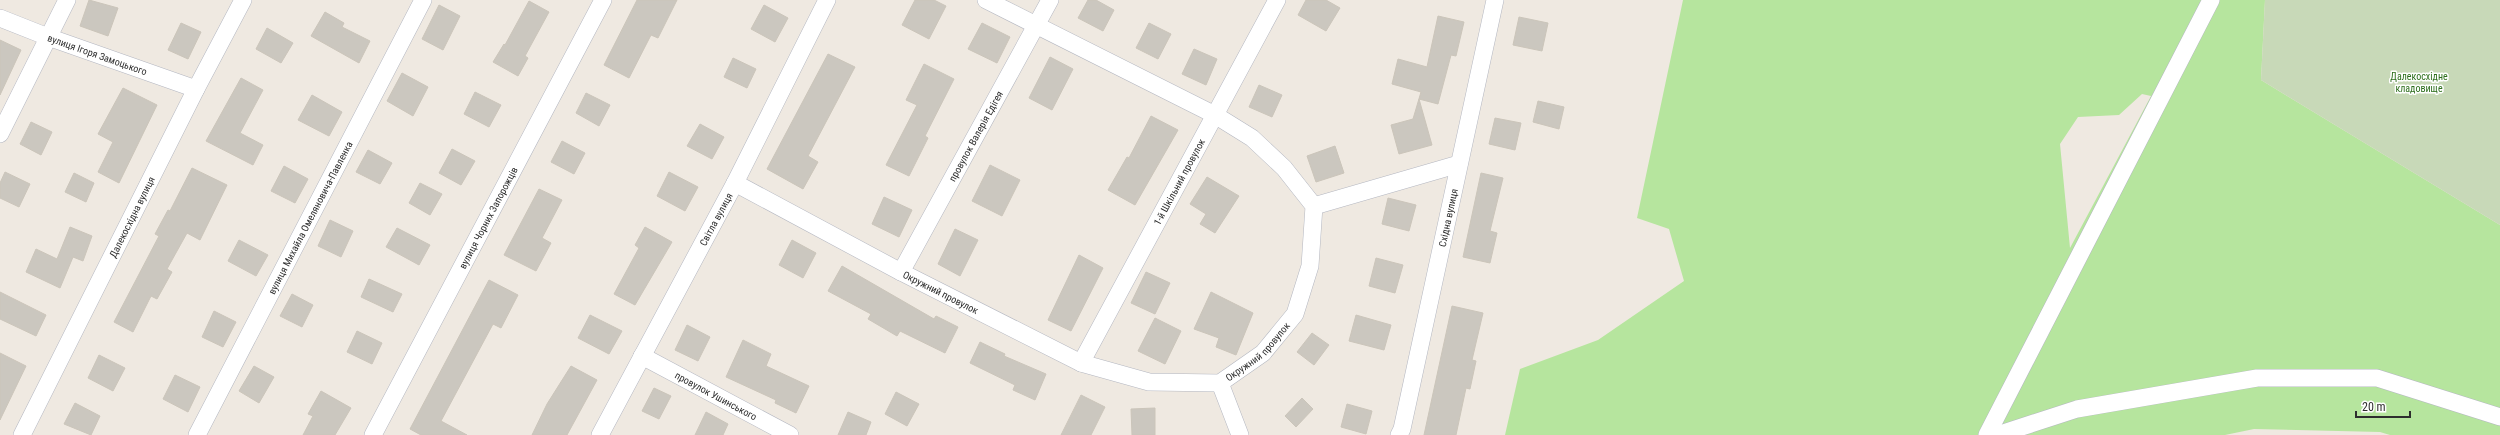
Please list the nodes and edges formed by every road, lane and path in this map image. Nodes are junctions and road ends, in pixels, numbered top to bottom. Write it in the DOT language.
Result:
graph roads {
  1 [pos="67,0"];
  2 [pos="243,0"];
  3 [pos="423,0"];
  4 [pos="603,0"];
  5 [pos="986,0"];
  6 [pos="1050,0"];
  7 [pos="1277,0"];
  8 [pos="1496,0"];
  9 [pos="2211,0"];
  10 [pos="820,2"];
  11 [pos="0,18"];
  12 [pos="1036,26"];
  13 [pos="48,37"];
  14 [pos="196,89"];
  15 [pos="1215,115"];
  16 [pos="0,134"];
  17 [pos="1459,164"];
  18 [pos="735,183"];
  19 [pos="1314,206"];
  20 [pos="901,272"];
  21 [pos="642,356"];
  22 [pos="1082,363"];
  23 [pos="1220,383"];
  24 [pos="2500,417"];
  25 [pos="22,435"];
  26 [pos="197,435"];
  27 [pos="373,435"];
  28 [pos="600,435"];
  29 [pos="790,435"];
  30 [pos="1240,435"];
  31 [pos="1399,435"];
  32 [pos="1987,435"];
  33 [pos="1997,435"];
  1 -- 13 [label="street"];
  2 -- 14 [label="street, Далекосхідна вулиця"];
  3 -- 26 [label="street, вулиця Михайла Омеляновича-Павленка"];
  4 -- 27 [label="street, вулиця Чорних Запорожців"];
  5 -- 12 [label="street"];
  6 -- 12 [label="street, провулок Валерія Едігея"];
  7 -- 15 [label="street, 1-й Шкільний провулок"];
  8 -- 17 [label="street, Східна вулиця"];
  9 -- 32 [label="street"];
  10 -- 18 [label="street, Світла вулиця"];
  11 -- 13 [label="street, вулиця Ігоря Замоцького"];
  12 -- 15 [label="street"];
  12 -- 20 [label="street, провулок Валерія Едігея"];
  13 -- 14 [label="street, вулиця Ігоря Замоцького"];
  13 -- 16 [label="street"];
  14 -- 25 [label="street, Далекосхідна вулиця"];
  15 -- 19 [label="street"];
  15 -- 22 [label="street, 1-й Шкільний провулок"];
  17 -- 19 [label="street"];
  17 -- 31 [label="street, Східна вулиця"];
  18 -- 20 [label="street, Окружний провулок"];
  18 -- 21 [label="street, Світла вулиця"];
  19 -- 23 [label="street, Окружний провулок"];
  20 -- 22 [label="street, Окружний провулок"];
  21 -- 28 [label="street, Світла вулиця"];
  21 -- 29 [label="street, провулок Ушинського"];
  22 -- 23 [label="street, Окружний провулок"];
  23 -- 30 [label="street"];
  24 -- 33 [label="street"];
}
